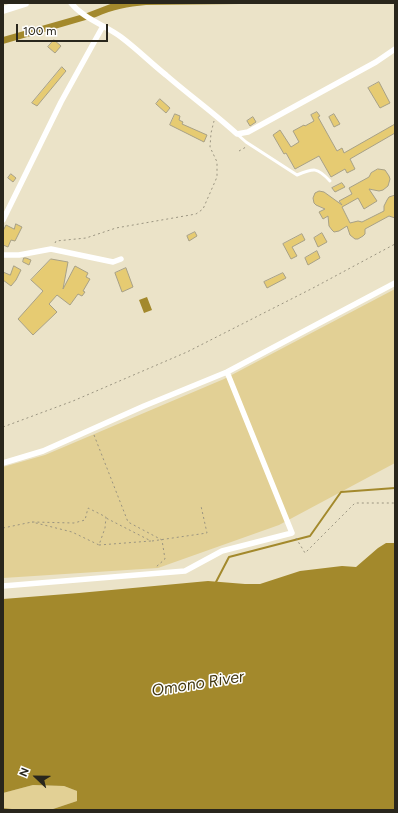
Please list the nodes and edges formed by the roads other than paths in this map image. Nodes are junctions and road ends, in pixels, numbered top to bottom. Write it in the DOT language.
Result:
graph roads {
  1 [pos="25,3"];
  2 [pos="71,3"];
  3 [pos="3,10"];
  4 [pos="103,26"];
  5 [pos="395,49"];
  6 [pos="237,134"];
  7 [pos="330,181"];
  8 [pos="3,220"];
  9 [pos="3,255"];
  10 [pos="121,259"];
  11 [pos="395,283"];
  12 [pos="227,372"];
  13 [pos="3,463"];
  14 [pos="3,586"];
  1 -- 3 [label="street"];
  2 -- 4 [label="street"];
  4 -- 6 [label="street"];
  4 -- 8 [label="street"];
  5 -- 6 [label="street"];
  6 -- 7 [label="lane"];
  9 -- 10 [label="street"];
  11 -- 12 [label="street"];
  12 -- 13 [label="street"];
  12 -- 14 [label="street"];
}
